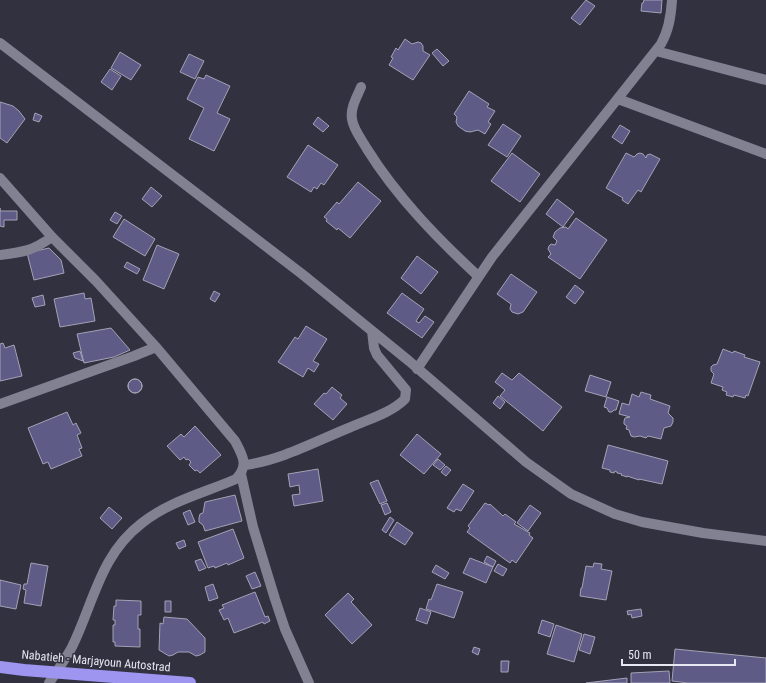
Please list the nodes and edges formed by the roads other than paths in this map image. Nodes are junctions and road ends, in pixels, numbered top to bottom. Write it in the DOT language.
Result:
graph roads {
  1 [pos="672,0"];
  2 [pos="0,43"];
  3 [pos="656,51"];
  4 [pos="766,80"];
  5 [pos="361,87"];
  6 [pos="618,99"];
  7 [pos="766,154"];
  8 [pos="0,178"];
  9 [pos="52,237"];
  10 [pos="0,255"];
  11 [pos="478,276"];
  12 [pos="372,331"];
  13 [pos="156,347"];
  14 [pos="417,369"];
  15 [pos="0,404"];
  16 [pos="243,469"];
  17 [pos="766,541"];
  18 [pos="0,667"];
  19 [pos="49,683"];
  20 [pos="190,683"];
  21 [pos="309,683"];
  1 -- 3 [label="street"];
  2 -- 12 [label="street"];
  3 -- 4 [label="street"];
  3 -- 6 [label="street"];
  5 -- 11 [label="street"];
  6 -- 7 [label="street"];
  6 -- 11 [label="street"];
  8 -- 9 [label="street"];
  9 -- 10 [label="street"];
  9 -- 13 [label="street"];
  11 -- 14 [label="street"];
  12 -- 14 [label="street"];
  12 -- 16 [label="street"];
  13 -- 15 [label="street"];
  13 -- 16 [label="street"];
  14 -- 17 [label="street"];
  16 -- 19 [label="street"];
  16 -- 21 [label="street"];
  18 -- 20 [label="highway, Nabatieh - Marjayoun Autostrad"];
}
